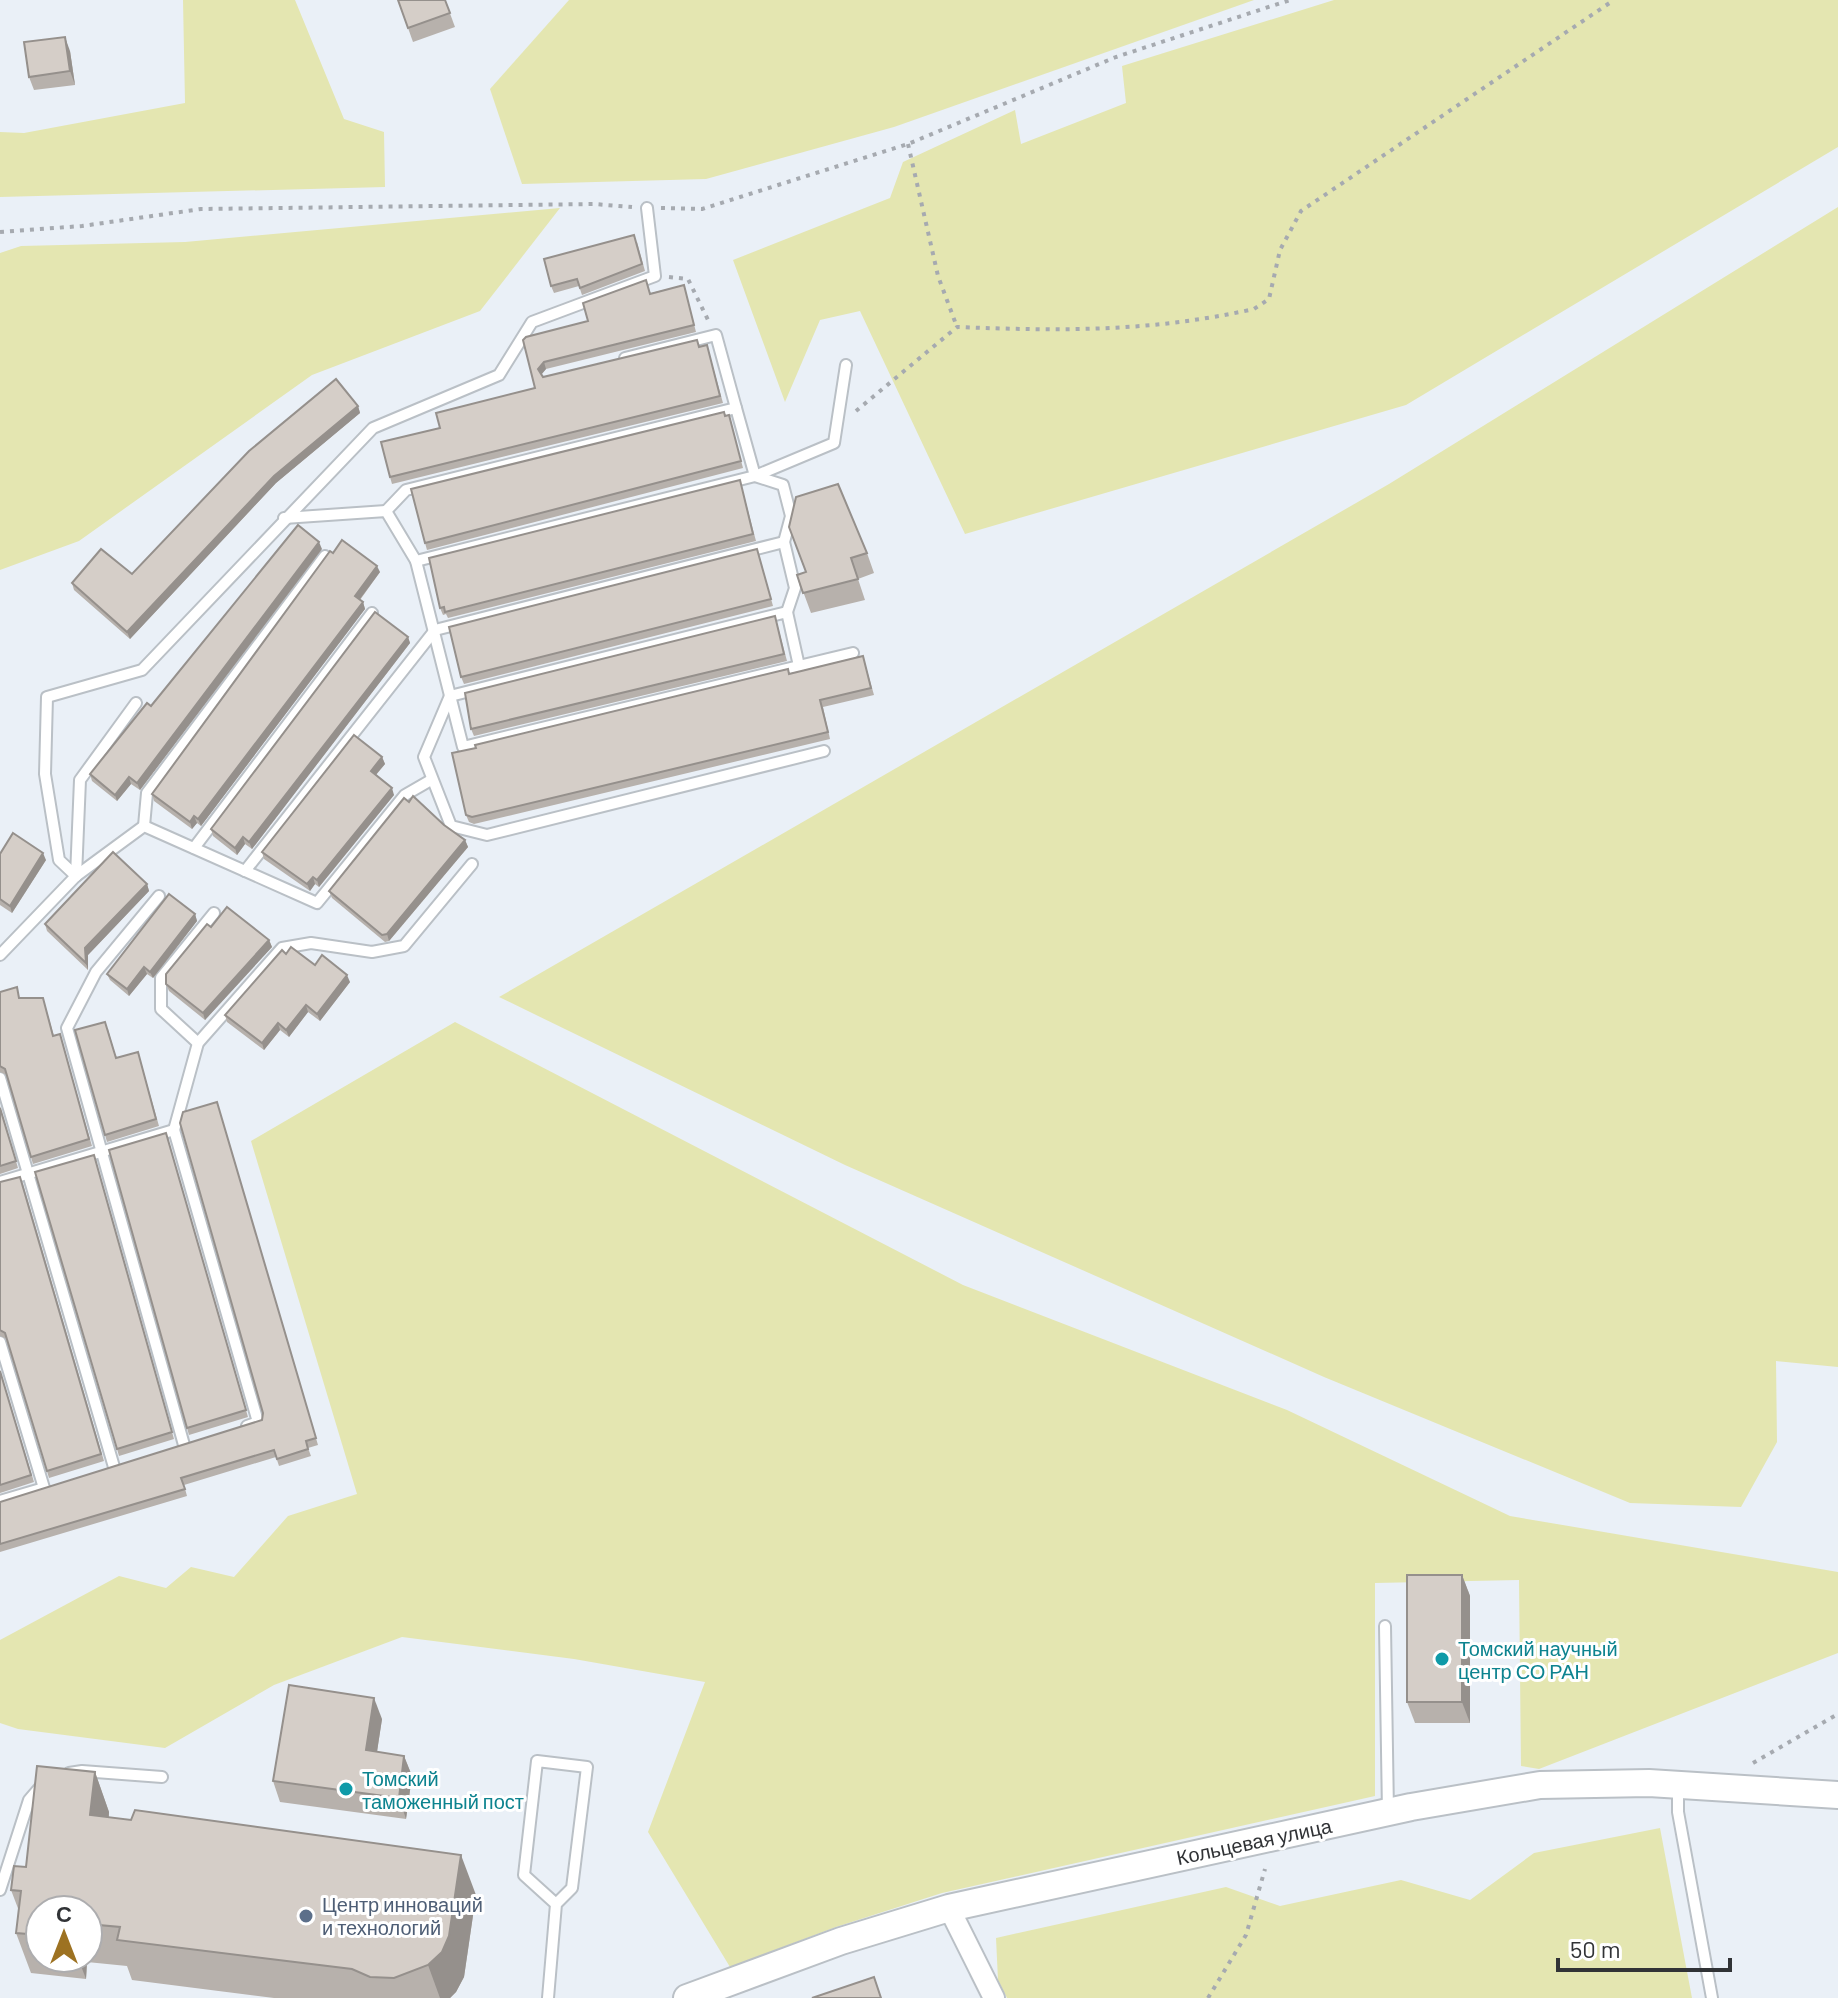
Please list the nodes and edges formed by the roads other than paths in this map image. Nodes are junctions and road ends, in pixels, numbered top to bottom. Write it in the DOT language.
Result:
graph roads {
  1 [pos="647,208"];
  2 [pos="609,362"];
  3 [pos="846,365"];
  4 [pos="736,408"];
  5 [pos="755,476"];
  6 [pos="386,511"];
  7 [pos="284,518"];
  8 [pos="784,542"];
  9 [pos="325,556"];
  10 [pos="416,561"];
  11 [pos="787,612"];
  12 [pos="372,613"];
  13 [pos="435,630"];
  14 [pos="853,653"];
  15 [pos="799,666"];
  16 [pos="450,696"];
  17 [pos="136,703"];
  18 [pos="824,751"];
  19 [pos="431,780"];
  20 [pos="144,826"];
  21 [pos="194,848"];
  22 [pos="472,864"];
  23 [pos="245,871"];
  24 [pos="76,876"];
  25 [pos="159,896"];
  26 [pos="214,913"];
  27 [pos="0,955"];
  28 [pos="198,1043"];
  29 [pos="0,1078"];
  30 [pos="174,1130"];
  31 [pos="100,1152"];
  32 [pos="28,1174"];
  33 [pos="0,1182"];
  34 [pos="0,1342"];
  35 [pos="229,1432"];
  36 [pos="199,1441"];
  37 [pos="184,1445"];
  38 [pos="170,1450"];
  39 [pos="128,1462"];
  40 [pos="114,1467"];
  41 [pos="100,1471"];
  42 [pos="58,1484"];
  43 [pos="44,1488"];
  44 [pos="0,1501"];
  45 [pos="1385,1626"];
  46 [pos="162,1777"];
  47 [pos="1678,1784"];
  48 [pos="1838,1795"];
  49 [pos="1388,1812"];
  50 [pos="0,1890"];
  51 [pos="556,1904"];
  52 [pos="949,1908"];
  53 [pos="548,1998"];
  54 [pos="687,1998"];
  55 [pos="994,1998"];
  56 [pos="1712,1998"];
  1 -- 7 [label="lane"];
  2 -- 4 [label="lane"];
  3 -- 5 [label="lane"];
  4 -- 5 [label="lane"];
  4 -- 6 [label="lane"];
  5 -- 8 [label="lane"];
  5 -- 10 [label="lane"];
  6 -- 7 [label="lane"];
  6 -- 10 [label="lane"];
  7 -- 24 [label="lane"];
  8 -- 11 [label="lane"];
  8 -- 13 [label="lane"];
  9 -- 20 [label="lane"];
  10 -- 13 [label="lane"];
  11 -- 15 [label="lane"];
  11 -- 16 [label="lane"];
  12 -- 21 [label="lane"];
  13 -- 16 [label="lane"];
  13 -- 23 [label="lane"];
  14 -- 15 [label="lane"];
  15 -- 16 [label="lane"];
  16 -- 19 [label="lane"];
  17 -- 24 [label="lane"];
  18 -- 19 [label="lane"];
  19 -- 23 [label="lane"];
  20 -- 21 [label="lane"];
  20 -- 24 [label="lane"];
  21 -- 23 [label="lane"];
  22 -- 28 [label="lane"];
  24 -- 27 [label="lane"];
  25 -- 31 [label="lane"];
  26 -- 28 [label="lane"];
  28 -- 30 [label="lane"];
  29 -- 32 [label="lane"];
  30 -- 31 [label="lane"];
  30 -- 35 [label="lane"];
  31 -- 32 [label="lane"];
  31 -- 37 [label="lane"];
  32 -- 33 [label="lane"];
  32 -- 40 [label="lane"];
  34 -- 43 [label="lane"];
  36 -- 37 [label="lane"];
  37 -- 38 [label="lane"];
  39 -- 40 [label="lane"];
  40 -- 41 [label="lane"];
  42 -- 43 [label="lane"];
  43 -- 44 [label="lane"];
  45 -- 49 [label="lane"];
  46 -- 50 [label="lane"];
  47 -- 48 [label="street, Кольцевая улица"];
  47 -- 49 [label="street, Кольцевая улица"];
  47 -- 56 [label="lane"];
  49 -- 52 [label="street, Кольцевая улица"];
  51 -- 51 [label="lane"];
  51 -- 53 [label="lane"];
  52 -- 54 [label="street, Кольцевая улица"];
  52 -- 55 [label="street"];
}
